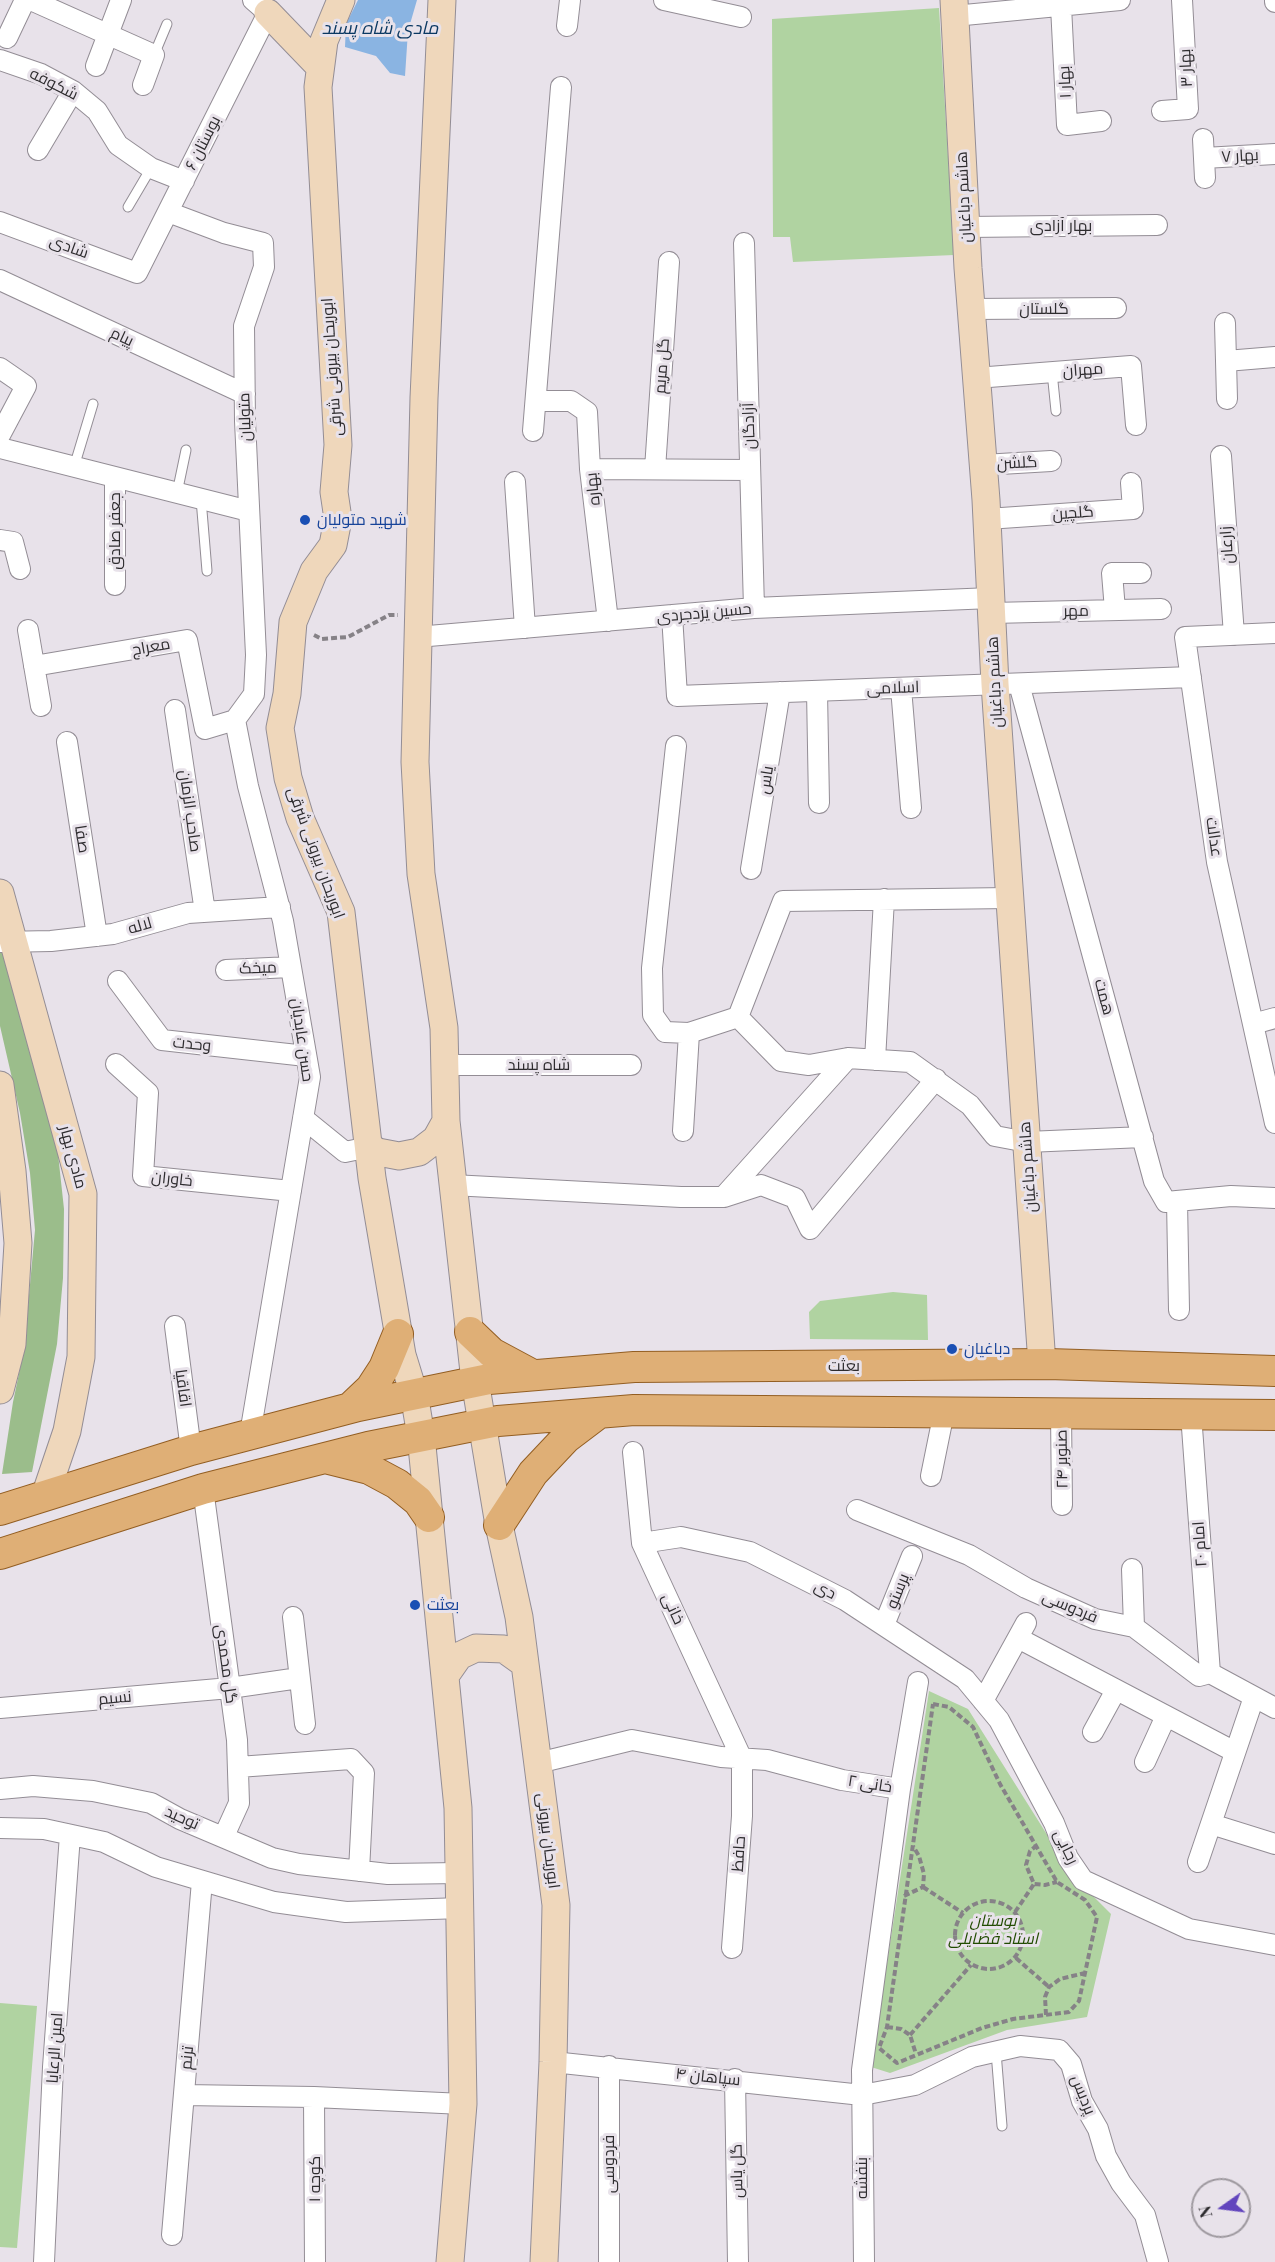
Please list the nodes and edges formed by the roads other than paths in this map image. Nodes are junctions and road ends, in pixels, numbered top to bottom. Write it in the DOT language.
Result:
graph roads {
  1 [pos="25,0"];
  2 [pos="31,0"];
  3 [pos="122,0"];
  4 [pos="341,0"];
  5 [pos="442,0"];
  6 [pos="570,0"];
  7 [pos="664,0"];
  8 [pos="1120,0"];
  9 [pos="1182,0"];
  10 [pos="1070,3"];
  11 [pos="261,6"];
  12 [pos="954,8"];
  13 [pos="741,17"];
  14 [pos="167,24"];
  15 [pos="567,26"];
  16 [pos="108,34"];
  17 [pos="7,38"];
  18 [pos="154,54"];
  19 [pos="0,60"];
  20 [pos="96,66"];
  21 [pos="320,67"];
  22 [pos="143,85"];
  23 [pos="561,87"];
  24 [pos="74,91"];
  25 [pos="1162,111"];
  26 [pos="1101,121"];
  27 [pos="38,150"];
  28 [pos="1275,153"];
  29 [pos="151,168"];
  30 [pos="1205,178"];
  31 [pos="184,181"];
  32 [pos="128,207"];
  33 [pos="168,212"];
  34 [pos="0,222"];
  35 [pos="1157,225"];
  36 [pos="966,227"];
  37 [pos="744,243"];
  38 [pos="669,262"];
  39 [pos="137,273"];
  40 [pos="0,279"];
  41 [pos="971,309"];
  42 [pos="1116,309"];
  43 [pos="1225,323"];
  44 [pos="1275,357"];
  45 [pos="1226,361"];
  46 [pos="0,368"];
  47 [pos="1052,372"];
  48 [pos="976,378"];
  49 [pos="244,394"];
  50 [pos="1227,399"];
  51 [pos="536,401"];
  52 [pos="93,404"];
  53 [pos="1056,411"];
  54 [pos="1136,424"];
  55 [pos="533,431"];
  56 [pos="0,435"];
  57 [pos="0,448"];
  58 [pos="186,450"];
  59 [pos="1221,456"];
  60 [pos="1051,461"];
  61 [pos="983,465"];
  62 [pos="74,467"];
  63 [pos="590,469"];
  64 [pos="655,470"];
  65 [pos="750,470"];
  66 [pos="115,477"];
  67 [pos="515,482"];
  68 [pos="1131,483"];
  69 [pos="177,493"];
  70 [pos="201,499"];
  71 [pos="249,511"];
  72 [pos="987,519"];
  73 [pos="0,540"];
  74 [pos="20,569"];
  75 [pos="207,571"];
  76 [pos="1141,573"];
  77 [pos="115,585"];
  78 [pos="991,606"];
  79 [pos="754,608"];
  80 [pos="1161,609"];
  81 [pos="1115,610"];
  82 [pos="672,615"];
  83 [pos="608,621"];
  84 [pos="418,626"];
  85 [pos="525,628"];
  86 [pos="28,630"];
  87 [pos="1275,633"];
  88 [pos="1234,635"];
  89 [pos="34,666"];
  90 [pos="1191,677"];
  91 [pos="1007,684"];
  92 [pos="901,688"];
  93 [pos="817,691"];
  94 [pos="780,692"];
  95 [pos="254,694"];
  96 [pos="287,694"];
  97 [pos="41,706"];
  98 [pos="175,710"];
  99 [pos="235,720"];
  100 [pos="67,742"];
  101 [pos="676,746"];
  102 [pos="819,803"];
  103 [pos="911,808"];
  104 [pos="752,869"];
  105 [pos="0,893"];
  106 [pos="1010,898"];
  107 [pos="885,899"];
  108 [pos="280,907"];
  109 [pos="204,912"];
  110 [pos="97,936"];
  111 [pos="8,942"];
  112 [pos="291,967"];
  113 [pos="226,969"];
  114 [pos="118,981"];
  115 [pos="738,1017"];
  116 [pos="1275,1018"];
  117 [pos="1253,1024"];
  118 [pos="689,1033"];
  119 [pos="306,1056"];
  120 [pos="848,1058"];
  121 [pos="875,1060"];
  122 [pos="116,1064"];
  123 [pos="446,1065"];
  124 [pos="631,1065"];
  125 [pos="936,1079"];
  126 [pos="0,1085"];
  127 [pos="1274,1113"];
  128 [pos="303,1118"];
  129 [pos="446,1121"];
  130 [pos="683,1131"];
  131 [pos="1143,1137"];
  132 [pos="1027,1142"];
  133 [pos="369,1147"];
  134 [pos="452,1185"];
  135 [pos="291,1191"];
  136 [pos="724,1197"];
  137 [pos="1275,1198"];
  138 [pos="1177,1201"];
  139 [pos="1179,1310"];
  140 [pos="175,1326"];
  141 [pos="470,1332"];
  142 [pos="398,1334"];
  143 [pos="1042,1364"];
  144 [pos="1275,1371"];
  145 [pos="533,1375"];
  146 [pos="475,1381"];
  147 [pos="0,1390"];
  148 [pos="414,1394"];
  149 [pos="351,1407"];
  150 [pos="944,1412"];
  151 [pos="599,1413"];
  152 [pos="1061,1413"];
  153 [pos="1191,1414"];
  154 [pos="1275,1415"];
  155 [pos="481,1425"];
  156 [pos="250,1434"];
  157 [pos="422,1436"];
  158 [pos="191,1450"];
  159 [pos="633,1452"];
  160 [pos="327,1458"];
  161 [pos="932,1476"];
  162 [pos="203,1489"];
  163 [pos="45,1496"];
  164 [pos="1062,1505"];
  165 [pos="0,1510"];
  166 [pos="857,1510"];
  167 [pos="429,1516"];
  168 [pos="499,1525"];
  169 [pos="642,1543"];
  170 [pos="912,1556"];
  171 [pos="4,1557"];
  172 [pos="1132,1569"];
  173 [pos="293,1617"];
  174 [pos="884,1626"];
  175 [pos="1134,1627"];
  176 [pos="525,1664"];
  177 [pos="1210,1673"];
  178 [pos="445,1676"];
  179 [pos="299,1678"];
  180 [pos="918,1683"];
  181 [pos="230,1689"];
  182 [pos="1116,1690"];
  183 [pos="1254,1697"];
  184 [pos="983,1701"];
  185 [pos="0,1708"];
  186 [pos="1275,1708"];
  187 [pos="1166,1716"];
  188 [pos="305,1724"];
  189 [pos="1093,1732"];
  190 [pos="1235,1752"];
  191 [pos="742,1759"];
  192 [pos="1145,1762"];
  193 [pos="538,1763"];
  194 [pos="238,1767"];
  195 [pos="0,1789"];
  196 [pos="900,1789"];
  197 [pos="1211,1824"];
  198 [pos="0,1828"];
  199 [pos="70,1834"];
  200 [pos="224,1836"];
  201 [pos="1275,1844"];
  202 [pos="1198,1862"];
  203 [pos="359,1871"];
  204 [pos="459,1874"];
  205 [pos="202,1881"];
  206 [pos="460,1908"];
  207 [pos="1275,1945"];
  208 [pos="732,1948"];
  209 [pos="996,2052"];
  210 [pos="553,2062"];
  211 [pos="609,2066"];
  212 [pos="735,2079"];
  213 [pos="184,2095"];
  214 [pos="862,2095"];
  215 [pos="314,2097"];
  216 [pos="463,2104"];
  217 [pos="1002,2126"];
  218 [pos="172,2235"];
  219 [pos="44,2262"];
  220 [pos="315,2262"];
  221 [pos="450,2262"];
  222 [pos="544,2262"];
  223 [pos="609,2262"];
  224 [pos="738,2262"];
  225 [pos="864,2262"];
  226 [pos="1158,2262"];
  1 -- 17 [label="street"];
  2 -- 16 [label="street"];
  3 -- 16 [label="street"];
  4 -- 21 [label="main road, ابوریحان بیرونی شرقی"];
  5 -- 84 [label="main road"];
  6 -- 15 [label="street"];
  7 -- 13 [label="street"];
  8 -- 10 [label="street"];
  9 -- 25 [label="street, بهار ۳"];
  10 -- 12 [label="street"];
  10 -- 26 [label="street, بهار ۱"];
  11 -- 21 [label="main road"];
  11 -- 31 [label="street, بوستان ۶"];
  12 -- 36 [label="main road, هاشم دباغیان"];
  14 -- 18 [label="lane"];
  16 -- 18 [label="street"];
  16 -- 20 [label="street"];
  18 -- 22 [label="street"];
  19 -- 24 [label="street, شکوفه"];
  21 -- 96 [label="main road, ابوریحان بیرونی شرقی"];
  23 -- 51 [label="street"];
  24 -- 27 [label="street"];
  24 -- 29 [label="street, شکوفه"];
  28 -- 30 [label="street, بهار ۷"];
  29 -- 31 [label="street, شکوفه"];
  29 -- 32 [label="lane"];
  31 -- 33 [label="street, بوستان ۶"];
  33 -- 39 [label="street, بوستان ۶"];
  33 -- 49 [label="street, متولیان"];
  34 -- 39 [label="street, شادی"];
  35 -- 36 [label="street, بهار آزادی"];
  36 -- 41 [label="main road, هاشم دباغیان"];
  37 -- 65 [label="street, آزادگان"];
  38 -- 64 [label="street, گل مریم"];
  40 -- 49 [label="street, پیام"];
  41 -- 42 [label="street, گلستان"];
  41 -- 48 [label="main road, هاشم دباغیان"];
  43 -- 45 [label="street"];
  44 -- 45 [label="street"];
  45 -- 50 [label="street"];
  46 -- 56 [label="street"];
  47 -- 48 [label="street, مهران"];
  47 -- 53 [label="lane"];
  47 -- 54 [label="street, مهران"];
  48 -- 61 [label="main road, هاشم دباغیان"];
  49 -- 71 [label="street, متولیان"];
  51 -- 55 [label="street"];
  51 -- 63 [label="street, بهاره"];
  52 -- 62 [label="lane"];
  57 -- 62 [label="street"];
  58 -- 69 [label="lane"];
  59 -- 88 [label="street, زارعان"];
  60 -- 61 [label="street, گلشن"];
  61 -- 72 [label="main road, هاشم دباغیان"];
  62 -- 66 [label="street"];
  63 -- 64 [label="street"];
  63 -- 83 [label="street, بهاره"];
  64 -- 65 [label="street"];
  65 -- 79 [label="street, آزادگان"];
  66 -- 69 [label="street"];
  66 -- 77 [label="street, جعفر صادق"];
  67 -- 85 [label="street"];
  68 -- 72 [label="street, گلچین"];
  69 -- 70 [label="street"];
  70 -- 71 [label="street"];
  70 -- 75 [label="lane"];
  71 -- 95 [label="street, متولیان"];
  72 -- 78 [label="main road, هاشم دباغیان"];
  73 -- 74 [label="street"];
  76 -- 81 [label="street"];
  78 -- 79 [label="street, حسین یزدجردی"];
  78 -- 81 [label="street, مهر"];
  78 -- 91 [label="main road, هاشم دباغیان"];
  79 -- 82 [label="street, حسین یزدجردی"];
  80 -- 81 [label="street, مهر"];
  82 -- 83 [label="street, حسین یزدجردی"];
  82 -- 94 [label="street, اسلامی"];
  83 -- 85 [label="street, حسین یزدجردی"];
  84 -- 85 [label="street, حسین یزدجردی"];
  84 -- 123 [label="main road"];
  86 -- 89 [label="street"];
  87 -- 88 [label="street, عدالت"];
  88 -- 90 [label="street, عدالت"];
  89 -- 97 [label="street"];
  89 -- 99 [label="street, معراج"];
  90 -- 91 [label="street, اسلامی"];
  90 -- 117 [label="street, عدالت"];
  91 -- 92 [label="street, اسلامی"];
  91 -- 106 [label="main road, هاشم دباغیان"];
  91 -- 131 [label="street, همت"];
  92 -- 93 [label="street, اسلامی"];
  92 -- 103 [label="street"];
  93 -- 94 [label="street, اسلامی"];
  93 -- 102 [label="street"];
  94 -- 104 [label="street, یاس"];
  95 -- 96 [label="street"];
  95 -- 99 [label="street"];
  96 -- 133 [label="main road, ابوریحان بیرونی شرقی"];
  98 -- 109 [label="street, صاحب الزمان"];
  99 -- 108 [label="street, حسن عابدیان"];
  100 -- 110 [label="street, صفا"];
  101 -- 118 [label="street"];
  105 -- 111 [label="main road, مادی بهار"];
  106 -- 107 [label="street"];
  106 -- 132 [label="main road, هاشم دباغیان"];
  107 -- 115 [label="street"];
  107 -- 121 [label="street"];
  108 -- 109 [label="street, لاله"];
  108 -- 112 [label="street, حسن عابدیان"];
  109 -- 110 [label="street, لاله"];
  110 -- 111 [label="street, لاله"];
  111 -- 163 [label="main road, مادی بهار"];
  112 -- 113 [label="street, میخک"];
  112 -- 119 [label="street, حسن عابدیان"];
  114 -- 119 [label="street, وحدت"];
  115 -- 118 [label="street"];
  115 -- 120 [label="street"];
  116 -- 117 [label="street"];
  117 -- 127 [label="street, عدالت"];
  118 -- 130 [label="street"];
  119 -- 128 [label="street, حسن عابدیان"];
  120 -- 121 [label="street"];
  120 -- 136 [label="street"];
  121 -- 125 [label="street"];
  122 -- 135 [label="street, خاوران"];
  123 -- 124 [label="street, شاه پسند"];
  123 -- 129 [label="main road"];
  125 -- 132 [label="street"];
  125 -- 136 [label="street"];
  126 -- 147 [label="main road"];
  128 -- 133 [label="street"];
  128 -- 135 [label="street, حسن عابدیان"];
  129 -- 133 [label="main road"];
  129 -- 134 [label="main road"];
  131 -- 132 [label="street"];
  131 -- 138 [label="street, همت"];
  132 -- 143 [label="main road, هاشم دباغیان"];
  133 -- 142 [label="main road, ابوریحان بیرونی شرقی"];
  134 -- 136 [label="street"];
  134 -- 141 [label="main road"];
  135 -- 156 [label="street, حسن عابدیان"];
  137 -- 138 [label="street"];
  138 -- 139 [label="street"];
  140 -- 158 [label="street, اقاقیا"];
  141 -- 145 [label="main road"];
  141 -- 146 [label="main road"];
  142 -- 148 [label="main road, ابوریحان بیرونی شرقی"];
  142 -- 149 [label="main road"];
  143 -- 144 [label="main road, بعثت"];
  143 -- 145 [label="main road, بعثت"];
  145 -- 146 [label="main road, بعثت"];
  146 -- 148 [label="main road, بعثت"];
  146 -- 155 [label="main road, ابوریحان بیرونی"];
  148 -- 149 [label="main road, بعثت"];
  148 -- 157 [label="main road, ابوریحان بیرونی شرقی"];
  149 -- 156 [label="main road, بعثت"];
  150 -- 151 [label="main road"];
  150 -- 152 [label="main road"];
  150 -- 161 [label="street"];
  151 -- 155 [label="main road"];
  151 -- 168 [label="main road"];
  152 -- 153 [label="main road"];
  152 -- 164 [label="street, صنوبر ۲۴"];
  153 -- 154 [label="main road"];
  153 -- 177 [label="street, امام ۲۰"];
  155 -- 157 [label="main road"];
  155 -- 168 [label="main road, ابوریحان بیرونی"];
  156 -- 158 [label="main road, بعثت"];
  157 -- 160 [label="main road"];
  157 -- 167 [label="main road"];
  158 -- 163 [label="main road, بعثت"];
  159 -- 169 [label="street, خانی"];
  160 -- 162 [label="main road"];
  160 -- 167 [label="main road"];
  162 -- 171 [label="main road"];
  162 -- 181 [label="street, گل محمدی"];
  163 -- 165 [label="main road, بعثت"];
  166 -- 175 [label="street, فردوسی"];
  167 -- 178 [label="main road"];
  168 -- 176 [label="main road, ابوریحان بیرونی"];
  169 -- 174 [label="street, دی"];
  169 -- 191 [label="street, خانی"];
  170 -- 174 [label="street, پرستو"];
  172 -- 175 [label="street"];
  173 -- 179 [label="street"];
  174 -- 184 [label="street, دی"];
  175 -- 177 [label="street, فردوسی"];
  176 -- 178 [label="main road"];
  176 -- 193 [label="main road, ابوریحان بیرونی"];
  177 -- 183 [label="street, فردوسی"];
  178 -- 204 [label="main road"];
  179 -- 181 [label="street, نسیم"];
  179 -- 188 [label="street"];
  180 -- 196 [label="street"];
  181 -- 185 [label="street, نسیم"];
  181 -- 194 [label="street, گل محمدی"];
  182 -- 184 [label="street"];
  182 -- 187 [label="street"];
  182 -- 189 [label="street"];
  183 -- 186 [label="street, فردوسی"];
  183 -- 190 [label="street"];
  184 -- 207 [label="street, رجایی"];
  187 -- 190 [label="street"];
  187 -- 192 [label="street"];
  190 -- 197 [label="street"];
  191 -- 193 [label="street, خانی ۲"];
  191 -- 196 [label="street, خانی ۲"];
  191 -- 208 [label="street, حافظ"];
  193 -- 210 [label="main road, ابوریحان بیرونی"];
  194 -- 200 [label="street, گل محمدی"];
  194 -- 203 [label="street"];
  195 -- 200 [label="street, توحید"];
  196 -- 214 [label="street, خانی ۲"];
  197 -- 201 [label="street"];
  197 -- 202 [label="street"];
  198 -- 199 [label="street"];
  199 -- 205 [label="street"];
  199 -- 219 [label="street, امین الرعایا"];
  200 -- 203 [label="street, توحید"];
  203 -- 204 [label="street, توحید"];
  204 -- 206 [label="main road"];
  205 -- 206 [label="street"];
  205 -- 213 [label="street, ترنم"];
  206 -- 216 [label="main road"];
  209 -- 214 [label="street, پردیس"];
  209 -- 217 [label="lane"];
  209 -- 226 [label="street, پردیس"];
  210 -- 211 [label="street, سپاهان ۴"];
  210 -- 222 [label="main road, ابوریحان بیرونی"];
  211 -- 212 [label="street, سپاهان ۴"];
  211 -- 223 [label="street, فردوسی"];
  212 -- 214 [label="street, سپاهان ۴"];
  212 -- 224 [label="street, گل یاس"];
  213 -- 215 [label="street"];
  213 -- 218 [label="street, ترنم"];
  214 -- 225 [label="street, بنفشه"];
  215 -- 216 [label="street"];
  215 -- 220 [label="street, کوچه ۱"];
  216 -- 221 [label="main road"];
}
